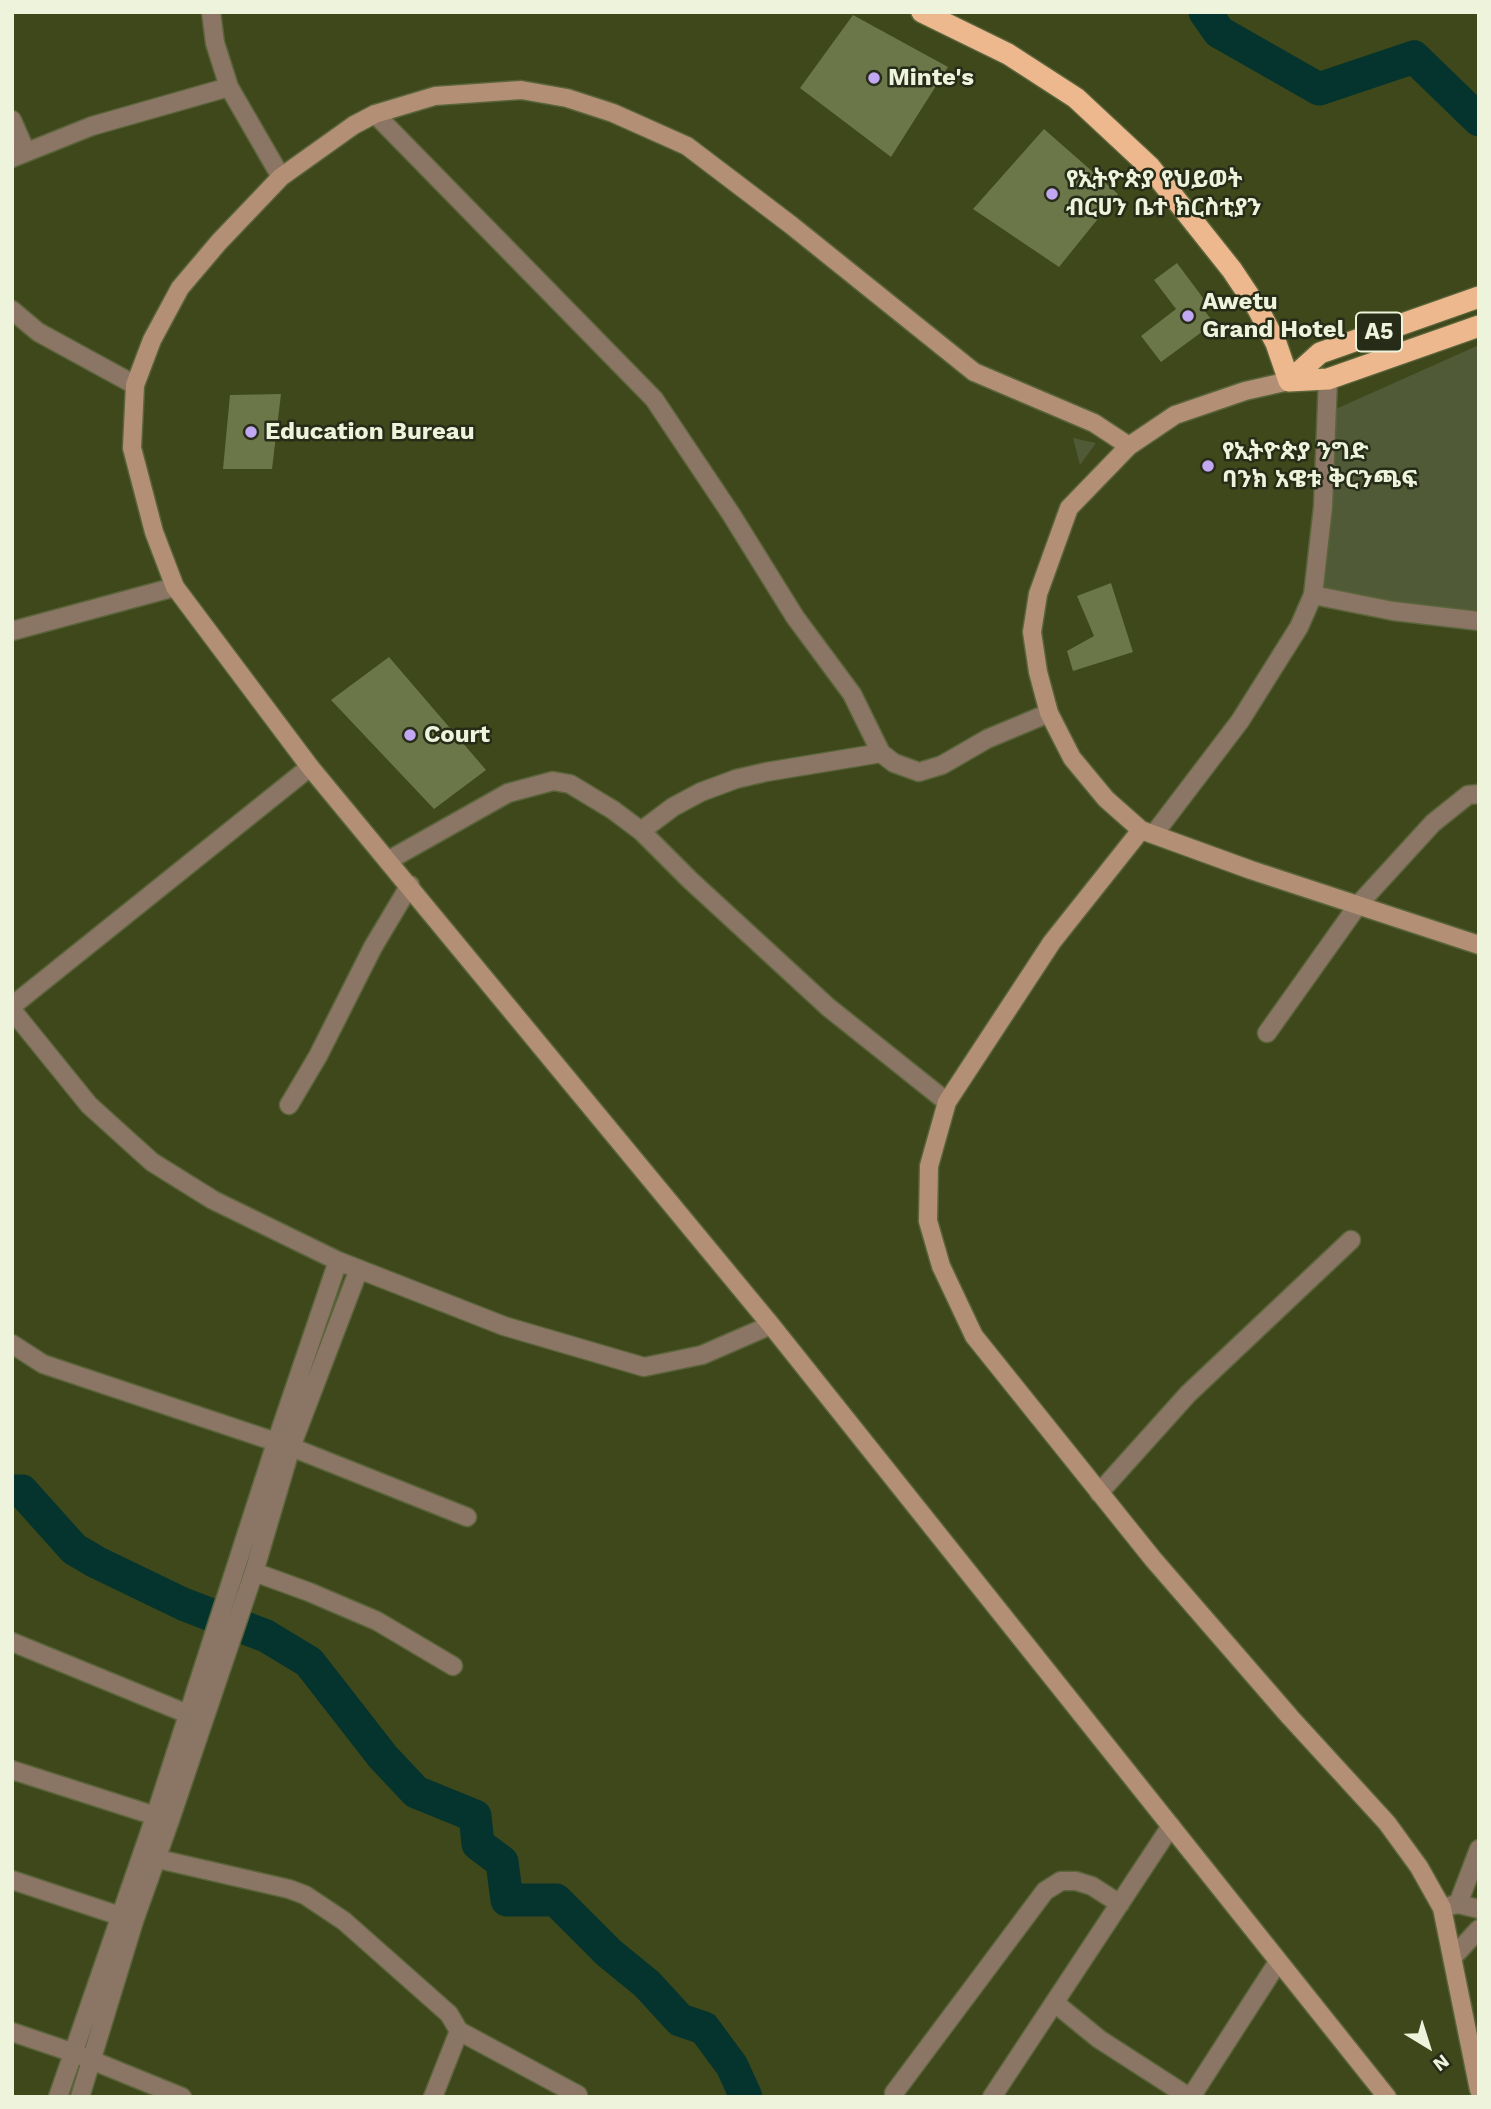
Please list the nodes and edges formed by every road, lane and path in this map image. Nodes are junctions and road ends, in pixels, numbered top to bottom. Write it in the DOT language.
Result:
graph roads {
  1 [pos="211,12"];
  2 [pos="922,12"];
  3 [pos="229,88"];
  4 [pos="375,114"];
  5 [pos="12,120"];
  6 [pos="19,155"];
  7 [pos="281,177"];
  8 [pos="1479,297"];
  9 [pos="12,310"];
  10 [pos="1479,326"];
  11 [pos="1328,379"];
  12 [pos="1289,381"];
  13 [pos="135,385"];
  14 [pos="1129,446"];
  15 [pos="174,587"];
  16 [pos="1313,595"];
  17 [pos="1479,621"];
  18 [pos="12,631"];
  19 [pos="1049,713"];
  20 [pos="881,752"];
  21 [pos="310,767"];
  22 [pos="1479,794"];
  23 [pos="641,831"];
  24 [pos="1148,832"];
  25 [pos="389,860"];
  26 [pos="410,885"];
  27 [pos="1358,905"];
  28 [pos="1479,945"];
  29 [pos="12,1008"];
  30 [pos="1267,1033"];
  31 [pos="947,1101"];
  32 [pos="289,1105"];
  33 [pos="1351,1240"];
  34 [pos="338,1261"];
  35 [pos="359,1269"];
  36 [pos="771,1325"];
  37 [pos="12,1344"];
  38 [pos="284,1445"];
  39 [pos="1099,1493"];
  40 [pos="467,1517"];
  41 [pos="254,1572"];
  42 [pos="12,1642"];
  43 [pos="453,1666"];
  44 [pos="196,1718"];
  45 [pos="12,1770"];
  46 [pos="163,1819"];
  47 [pos="1171,1826"];
  48 [pos="1479,1849"];
  49 [pos="148,1857"];
  50 [pos="12,1880"];
  51 [pos="1120,1904"];
  52 [pos="1450,1906"];
  53 [pos="1479,1909"];
  54 [pos="127,1919"];
  55 [pos="1479,1928"];
  56 [pos="1454,1956"];
  57 [pos="1278,1962"];
  58 [pos="1055,2003"];
  59 [pos="458,2031"];
  60 [pos="12,2032"];
  61 [pos="74,2053"];
  62 [pos="93,2060"];
  63 [pos="1479,2090"];
  64 [pos="894,2093"];
  65 [pos="578,2095"];
  66 [pos="58,2097"];
  67 [pos="80,2097"];
  68 [pos="182,2097"];
  69 [pos="433,2097"];
  70 [pos="992,2097"];
  71 [pos="1190,2097"];
  72 [pos="1387,2097"];
  1 -- 3 [label="street"];
  2 -- 12 [label="highway"];
  3 -- 6 [label="street"];
  3 -- 7 [label="street"];
  4 -- 7 [label="street"];
  4 -- 14 [label="street"];
  4 -- 20 [label="street"];
  5 -- 6 [label="street"];
  7 -- 13 [label="street"];
  8 -- 12 [label="highway, A5"];
  9 -- 13 [label="street"];
  10 -- 11 [label="highway, A5"];
  11 -- 12 [label="highway, A5"];
  11 -- 16 [label="street"];
  12 -- 14 [label="street"];
  13 -- 15 [label="street"];
  14 -- 19 [label="street"];
  15 -- 18 [label="street"];
  15 -- 21 [label="street"];
  16 -- 17 [label="street"];
  16 -- 24 [label="street"];
  19 -- 20 [label="street"];
  19 -- 24 [label="street"];
  20 -- 23 [label="street"];
  21 -- 25 [label="street"];
  21 -- 29 [label="street"];
  22 -- 27 [label="street"];
  23 -- 25 [label="street"];
  23 -- 31 [label="street"];
  24 -- 27 [label="street"];
  24 -- 31 [label="street"];
  25 -- 26 [label="street"];
  26 -- 32 [label="street"];
  26 -- 36 [label="street"];
  27 -- 28 [label="street"];
  27 -- 30 [label="street"];
  29 -- 34 [label="street"];
  31 -- 39 [label="street"];
  33 -- 39 [label="street"];
  34 -- 35 [label="street"];
  34 -- 38 [label="street"];
  35 -- 36 [label="street"];
  35 -- 38 [label="street"];
  36 -- 47 [label="street"];
  37 -- 38 [label="street"];
  38 -- 40 [label="street"];
  38 -- 41 [label="street"];
  38 -- 44 [label="street"];
  39 -- 52 [label="street"];
  41 -- 43 [label="street"];
  41 -- 44 [label="street"];
  42 -- 44 [label="street"];
  44 -- 46 [label="street"];
  45 -- 46 [label="street"];
  46 -- 49 [label="street"];
  47 -- 51 [label="street"];
  47 -- 57 [label="street"];
  48 -- 52 [label="street"];
  49 -- 54 [label="street"];
  49 -- 59 [label="street"];
  50 -- 54 [label="street"];
  51 -- 58 [label="street"];
  51 -- 64 [label="street"];
  52 -- 53 [label="street"];
  52 -- 56 [label="street"];
  54 -- 61 [label="street"];
  54 -- 62 [label="street"];
  55 -- 56 [label="street"];
  56 -- 63 [label="street"];
  57 -- 71 [label="street"];
  57 -- 72 [label="street"];
  58 -- 70 [label="street"];
  58 -- 71 [label="street"];
  59 -- 65 [label="street"];
  59 -- 69 [label="street"];
  60 -- 61 [label="street"];
  61 -- 62 [label="street"];
  61 -- 66 [label="street"];
  62 -- 67 [label="street"];
  62 -- 68 [label="street"];
}
